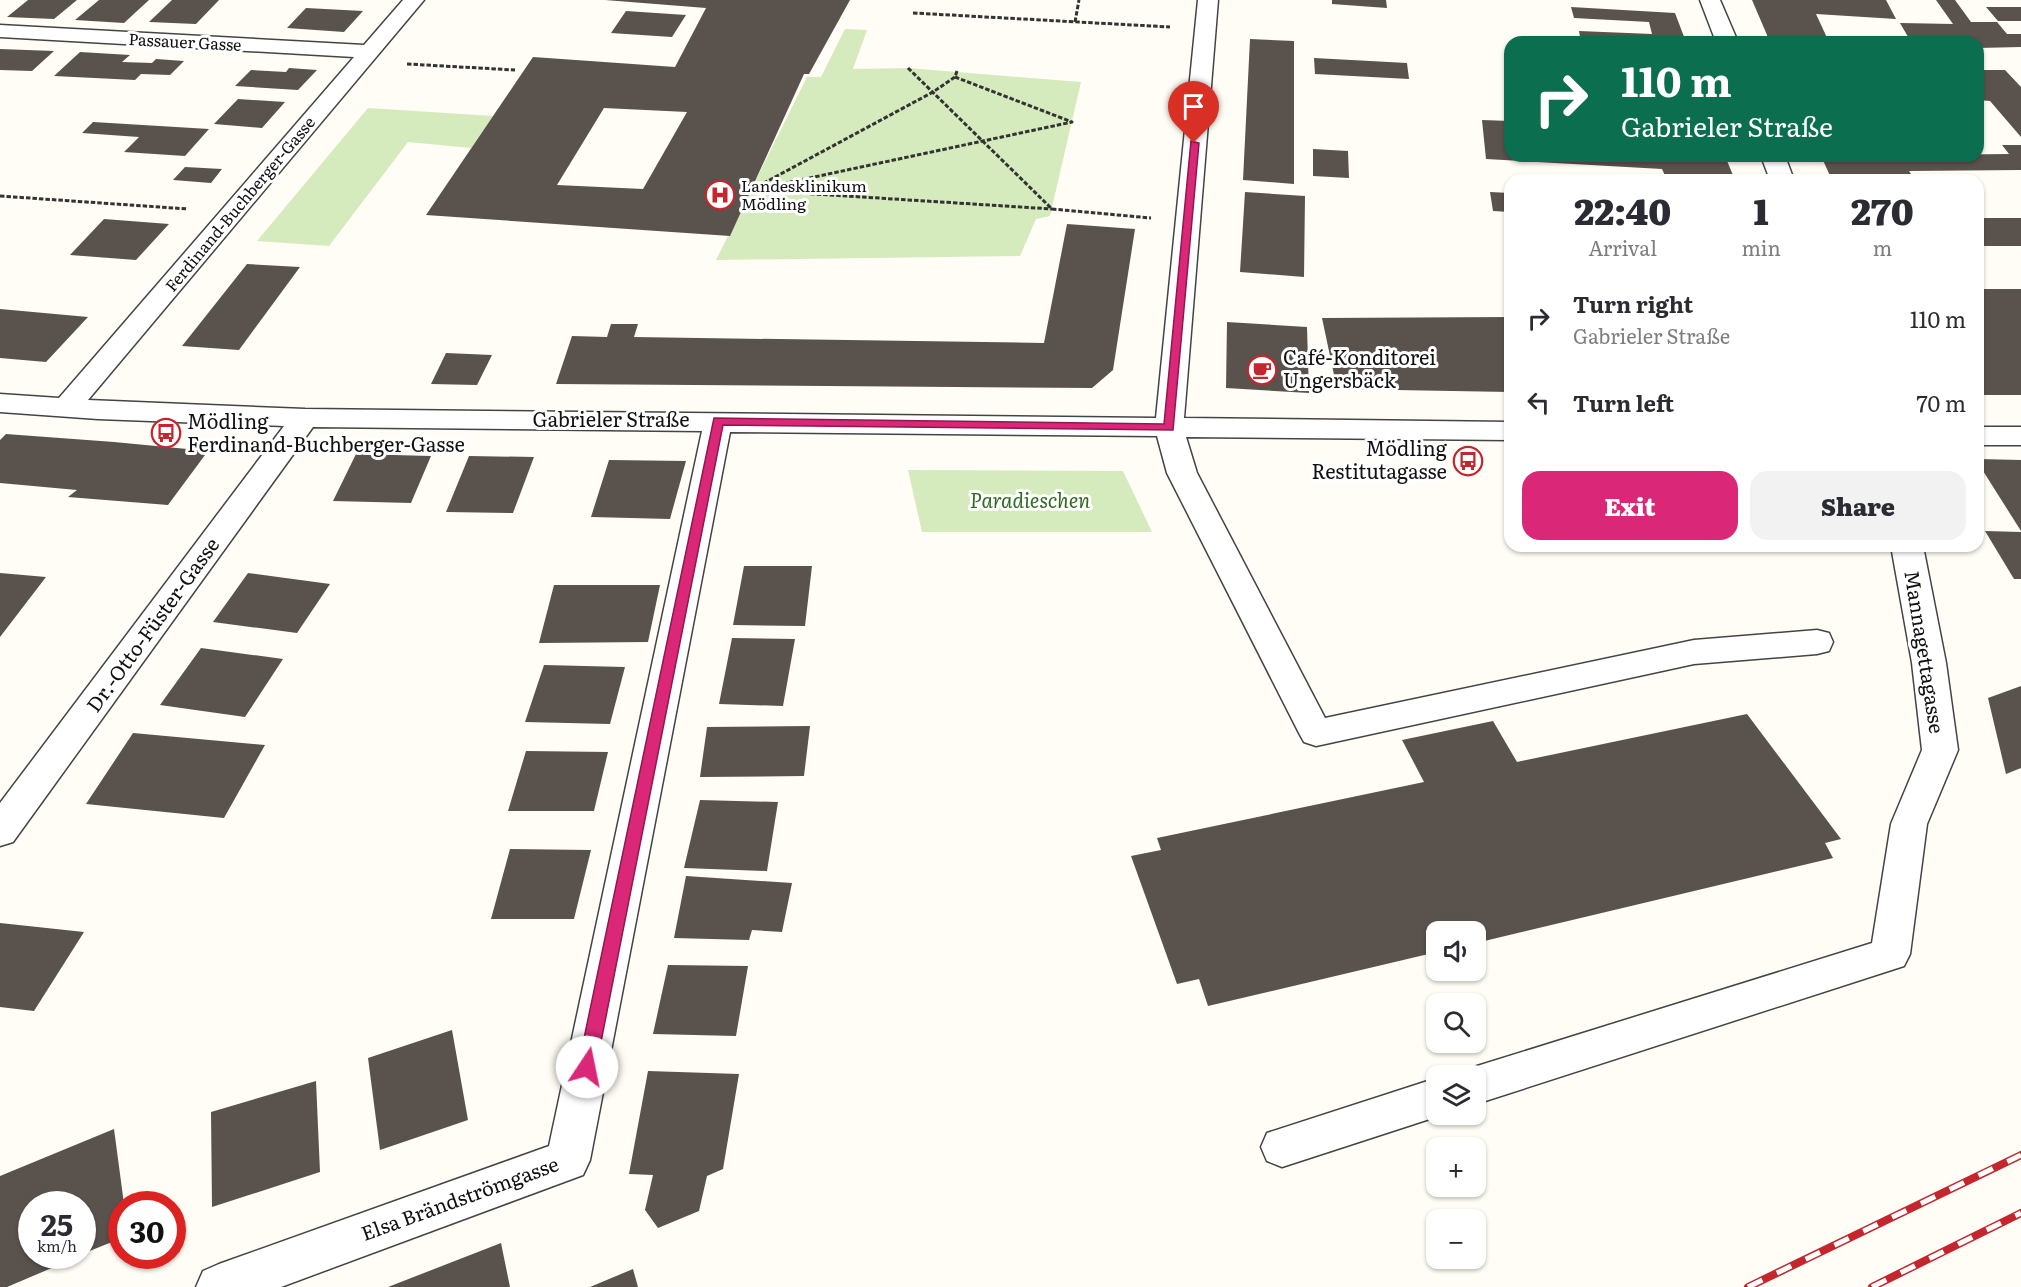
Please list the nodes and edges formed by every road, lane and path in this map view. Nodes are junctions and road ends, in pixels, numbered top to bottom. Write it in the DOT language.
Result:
graph roads {
  1 [pos="414,0"];
  2 [pos="1079,0"];
  3 [pos="1208,0"];
  4 [pos="1710,0"];
  5 [pos="913,13"];
  6 [pos="1075,22"];
  7 [pos="1205,29"];
  8 [pos="0,31"];
  9 [pos="1725,36"];
  10 [pos="365,57"];
  11 [pos="908,68"];
  12 [pos="515,69"];
  13 [pos="957,70"];
  14 [pos="955,77"];
  15 [pos="933,92"];
  16 [pos="984,141"];
  17 [pos="751,190"];
  18 [pos="0,196"];
  19 [pos="1052,208"];
  20 [pos="235,212"];
  21 [pos="1187,221"];
  22 [pos="0,403"];
  23 [pos="66,408"];
  24 [pos="305,418"];
  25 [pos="718,421"];
  26 [pos="1169,428"];
  27 [pos="1504,431"];
  28 [pos="1984,436"];
  29 [pos="2021,436"];
  30 [pos="1908,552"];
  31 [pos="1817,642"];
  32 [pos="0,831"];
  33 [pos="1486,1082"];
  34 [pos="1426,1101"];
  35 [pos="1282,1147"];
  36 [pos="219,1287"];
  1 -- 10 [label="street, Ferdinand-Buchberger-Gasse"];
  2 -- 6 [label="path"];
  3 -- 7 [label="street"];
  4 -- 9 [label="street"];
  5 -- 6 [label="path"];
  6 -- 7 [label="path"];
  7 -- 21 [label="street"];
  8 -- 10 [label="street, Passauer Gasse"];
  10 -- 12 [label="path"];
  10 -- 20 [label="street, Ferdinand-Buchberger-Gasse"];
  11 -- 15 [label="path"];
  13 -- 14 [label="path"];
  14 -- 15 [label="path"];
  14 -- 16 [label="path"];
  15 -- 16 [label="path"];
  15 -- 17 [label="path"];
  16 -- 17 [label="path"];
  16 -- 19 [label="path"];
  17 -- 19 [label="path"];
  18 -- 20 [label="path"];
  19 -- 21 [label="path"];
  20 -- 23 [label="street, Ferdinand-Buchberger-Gasse"];
  21 -- 26 [label="street"];
  22 -- 23 [label="street, Gabrieler Straße"];
  23 -- 24 [label="street, Gabrieler Straße"];
  24 -- 25 [label="street, Gabrieler Straße"];
  24 -- 32 [label="street, Dr.-Otto-Füster-Gasse"];
  25 -- 26 [label="street, Gabrieler Straße"];
  25 -- 36 [label="street, Elsa Brändströmgasse"];
  26 -- 27 [label="street, Gabrieler Straße"];
  26 -- 31 [label="street"];
  28 -- 29 [label="street"];
  30 -- 33 [label="street, Mannagettagasse"];
  34 -- 35 [label="street"];
}
